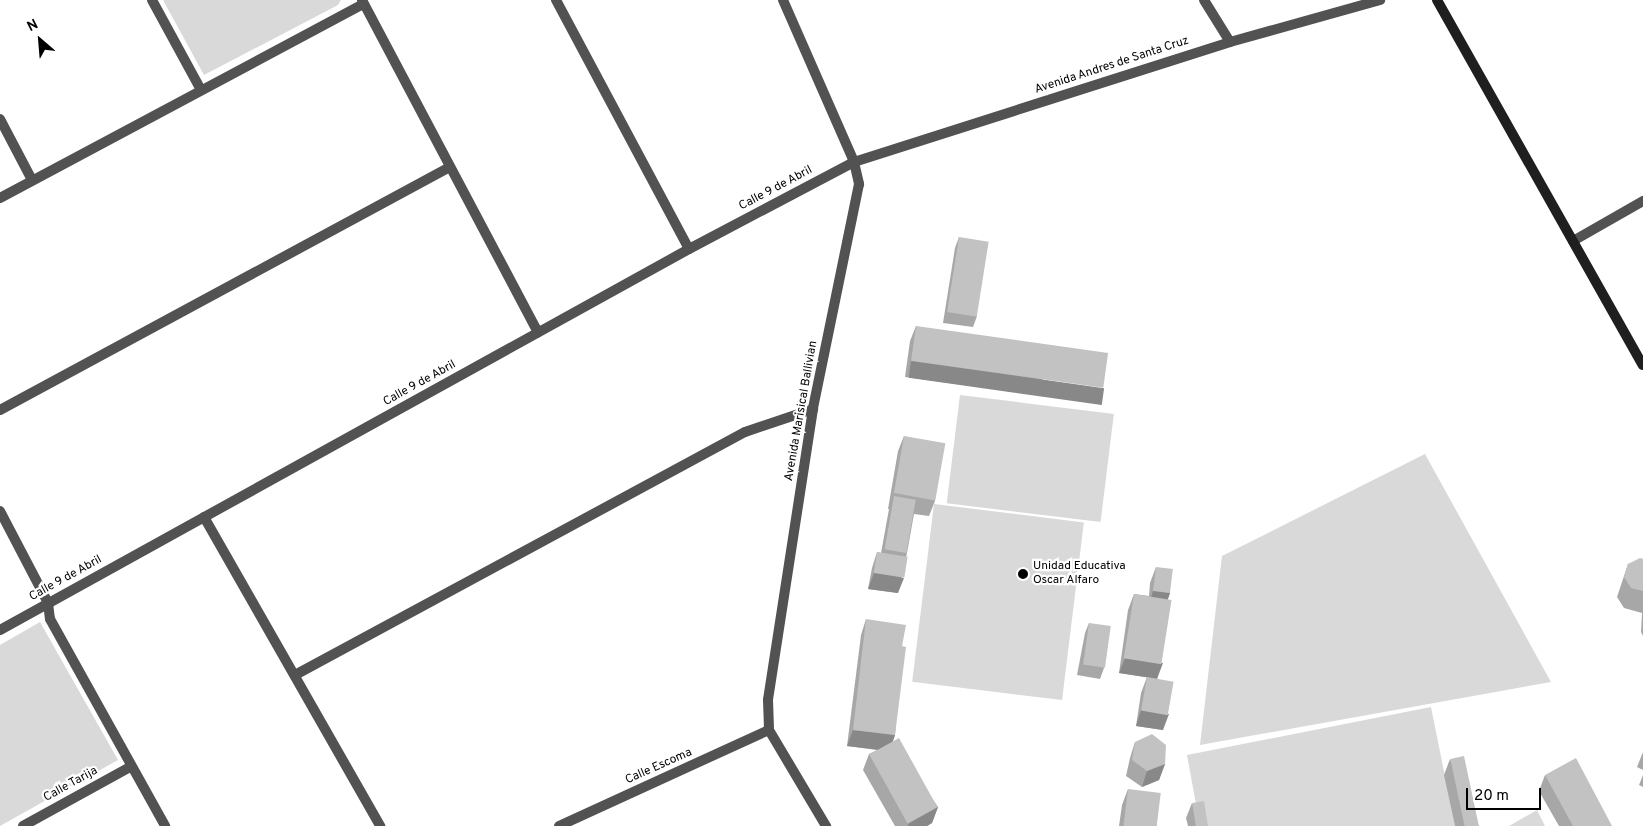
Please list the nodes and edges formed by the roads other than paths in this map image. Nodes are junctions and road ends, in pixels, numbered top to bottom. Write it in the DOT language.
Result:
graph roads {
  1 [pos="152,0"];
  2 [pos="556,0"];
  3 [pos="783,0"];
  4 [pos="1204,0"];
  5 [pos="1380,0"];
  6 [pos="1437,0"];
  7 [pos="363,2"];
  8 [pos="1230,42"];
  9 [pos="201,90"];
  10 [pos="0,118"];
  11 [pos="854,162"];
  12 [pos="450,167"];
  13 [pos="32,180"];
  14 [pos="0,198"];
  15 [pos="1643,201"];
  16 [pos="1573,240"];
  17 [pos="689,248"];
  18 [pos="538,332"];
  19 [pos="1643,365"];
  20 [pos="0,410"];
  21 [pos="813,410"];
  22 [pos="0,511"];
  23 [pos="204,517"];
  24 [pos="48,603"];
  25 [pos="0,630"];
  26 [pos="295,675"];
  27 [pos="770,730"];
  28 [pos="130,767"];
  29 [pos="23,826"];
  30 [pos="165,826"];
  31 [pos="380,826"];
  32 [pos="559,826"];
  33 [pos="826,826"];
  1 -- 9 [label="street"];
  2 -- 17 [label="street"];
  3 -- 11 [label="street, Avenida Marisical Ballivian"];
  4 -- 8 [label="street"];
  5 -- 8 [label="street, Avenida Andres de Santa Cruz"];
  6 -- 16 [label="street"];
  7 -- 9 [label="street"];
  7 -- 12 [label="street"];
  8 -- 11 [label="street, Avenida Andres de Santa Cruz"];
  9 -- 13 [label="street"];
  10 -- 13 [label="street"];
  11 -- 17 [label="street, Calle 9 de Abril"];
  11 -- 21 [label="street, Avenida Marisical Ballivian"];
  12 -- 18 [label="street"];
  12 -- 20 [label="street"];
  13 -- 14 [label="street"];
  15 -- 16 [label="street"];
  16 -- 19 [label="street"];
  17 -- 18 [label="street, Calle 9 de Abril"];
  18 -- 23 [label="street, Calle 9 de Abril"];
  21 -- 26 [label="street"];
  21 -- 27 [label="street, Avenida Marisical Ballivian"];
  22 -- 24 [label="street"];
  23 -- 24 [label="street, Calle 9 de Abril"];
  23 -- 26 [label="street"];
  24 -- 25 [label="street, Calle 9 de Abril"];
  24 -- 28 [label="street"];
  26 -- 31 [label="street"];
  27 -- 32 [label="street, Calle Escoma"];
  27 -- 33 [label="street, Avenida Marisical Ballivian"];
  28 -- 29 [label="street, Calle Tarija"];
  28 -- 30 [label="street"];
}
